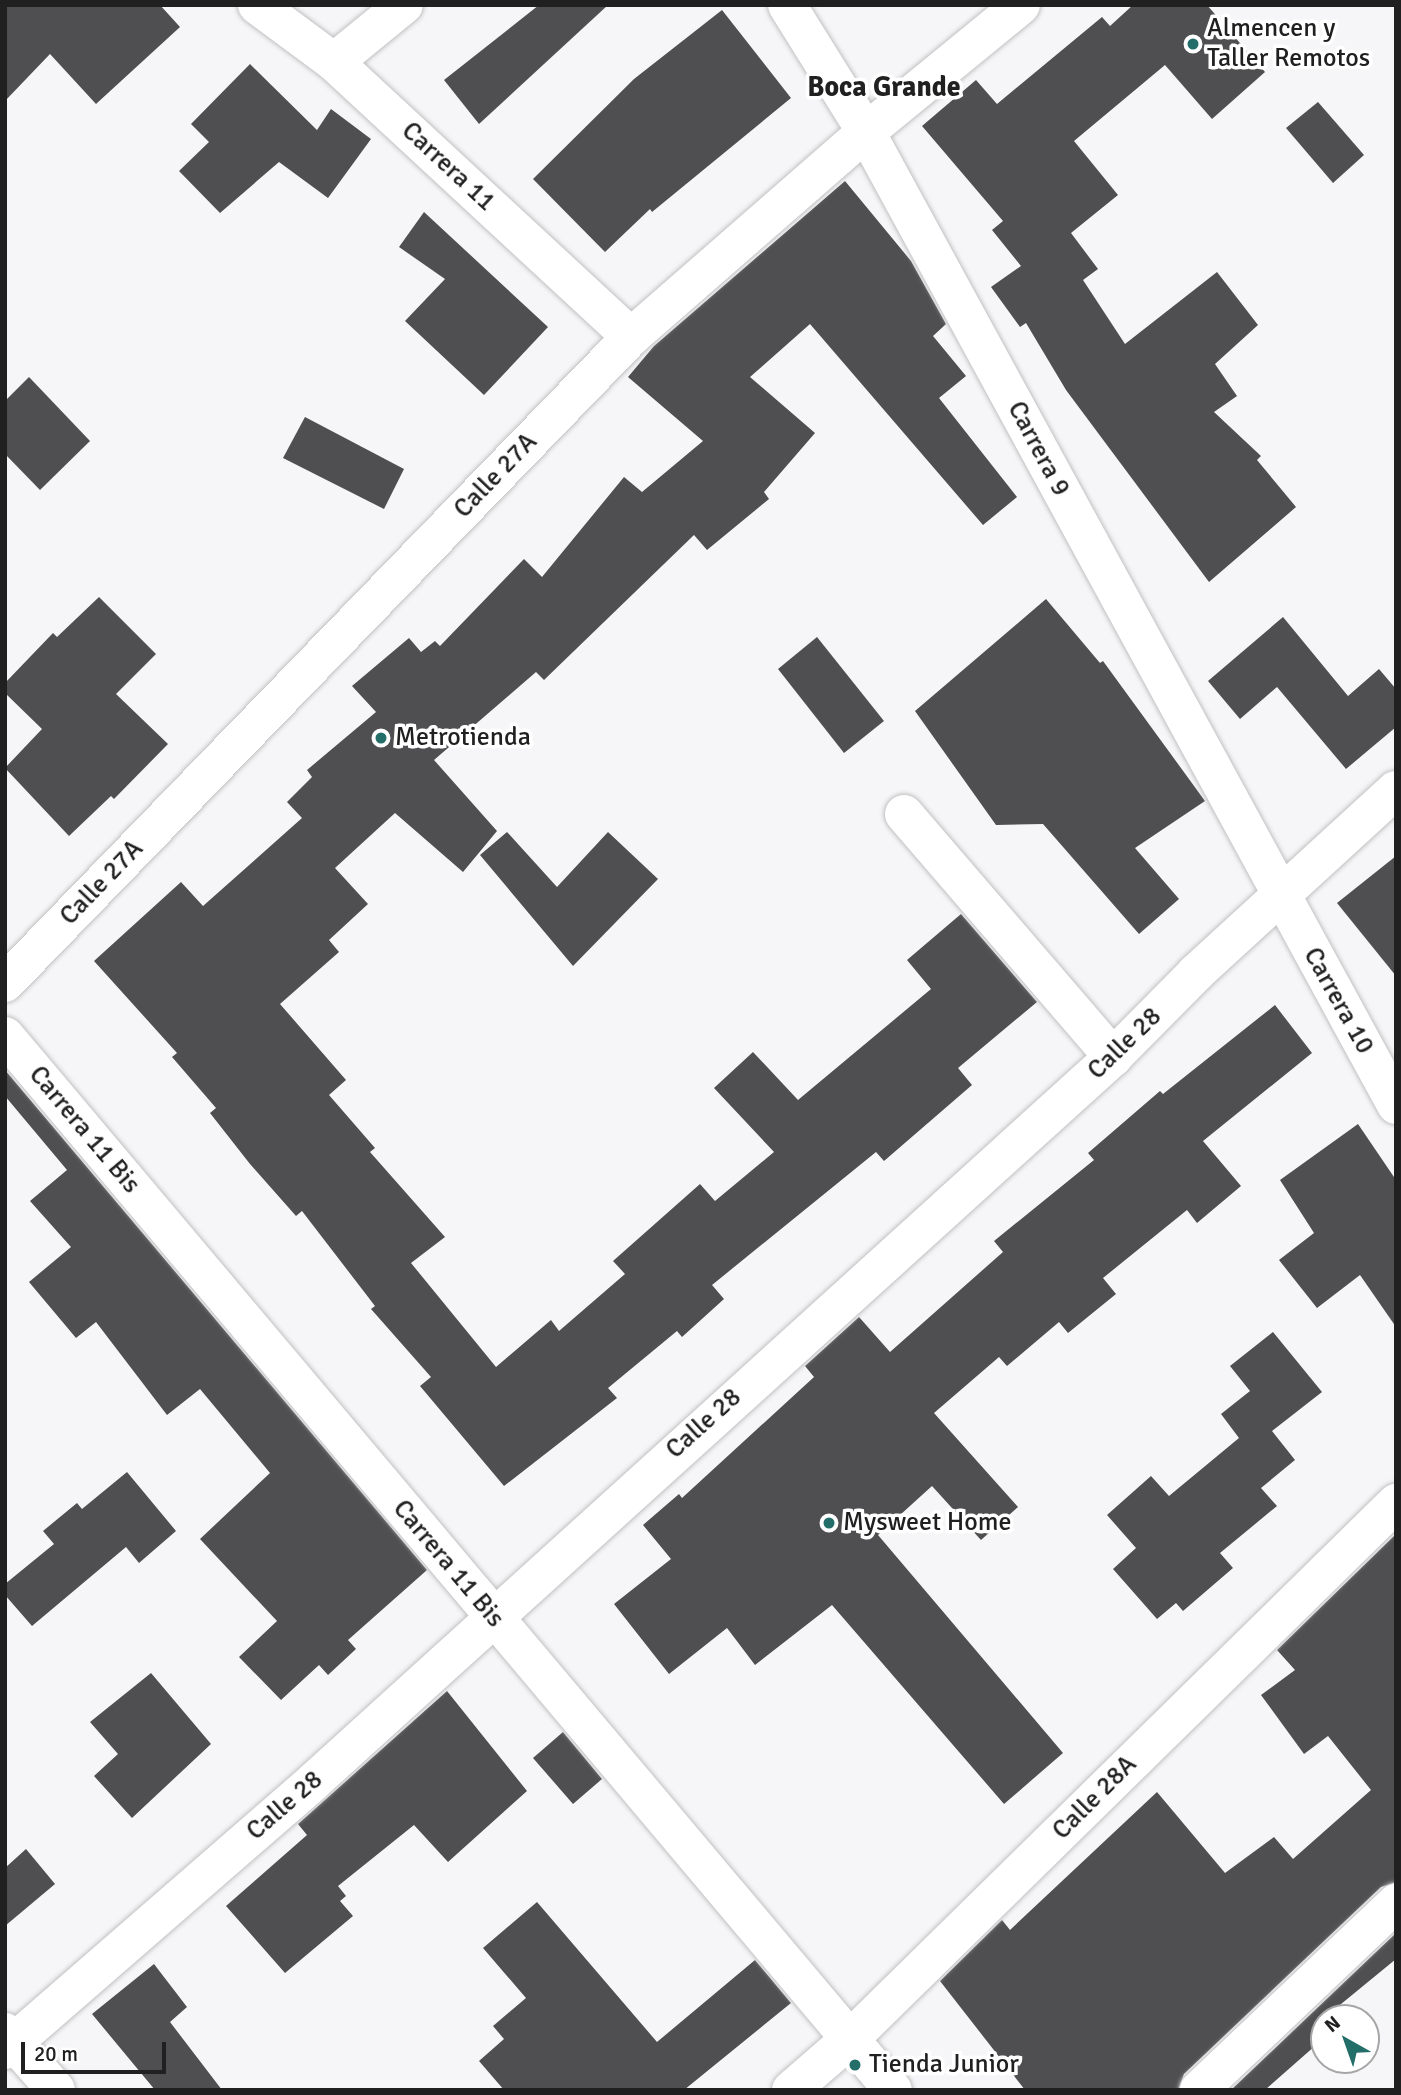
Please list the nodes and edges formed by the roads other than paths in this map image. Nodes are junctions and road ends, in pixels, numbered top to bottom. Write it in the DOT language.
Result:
graph roads {
  1 [pos="257,5"];
  2 [pos="404,5"];
  3 [pos="787,5"];
  4 [pos="1021,5"];
  5 [pos="334,62"];
  6 [pos="866,132"];
  7 [pos="631,337"];
  8 [pos="1396,790"];
  9 [pos="904,814"];
  10 [pos="1280,897"];
  11 [pos="5,983"];
  12 [pos="5,1036"];
  13 [pos="1113,1057"];
  14 [pos="1396,1105"];
  15 [pos="1396,1503"];
  16 [pos="491,1616"];
  17 [pos="1396,1903"];
  18 [pos="851,2038"];
  19 [pos="8,2041"];
  20 [pos="56,2090"];
  21 [pos="791,2090"];
  22 [pos="893,2090"];
  23 [pos="1199,2090"];
  1 -- 5 [label="street, Carrera 11"];
  2 -- 5 [label="street"];
  3 -- 6 [label="street, Carrera 9"];
  4 -- 6 [label="street, Calle 27A"];
  5 -- 7 [label="street, Carrera 11"];
  6 -- 7 [label="street, Calle 27A"];
  6 -- 10 [label="street, Carrera 9"];
  7 -- 11 [label="street, Calle 27A"];
  8 -- 10 [label="street, Calle 28"];
  9 -- 13 [label="street"];
  10 -- 13 [label="street, Calle 28"];
  10 -- 14 [label="street, Carrera 10"];
  12 -- 16 [label="street, Carrera 11 Bis"];
  13 -- 16 [label="street, Calle 28"];
  15 -- 18 [label="street, Calle 28A"];
  16 -- 18 [label="street, Carrera 11 Bis"];
  16 -- 19 [label="street, Calle 28"];
  17 -- 23 [label="street"];
  18 -- 21 [label="street, Calle 28A"];
  18 -- 22 [label="street, Carrera 11 Bis"];
  19 -- 20 [label="street"];
}
